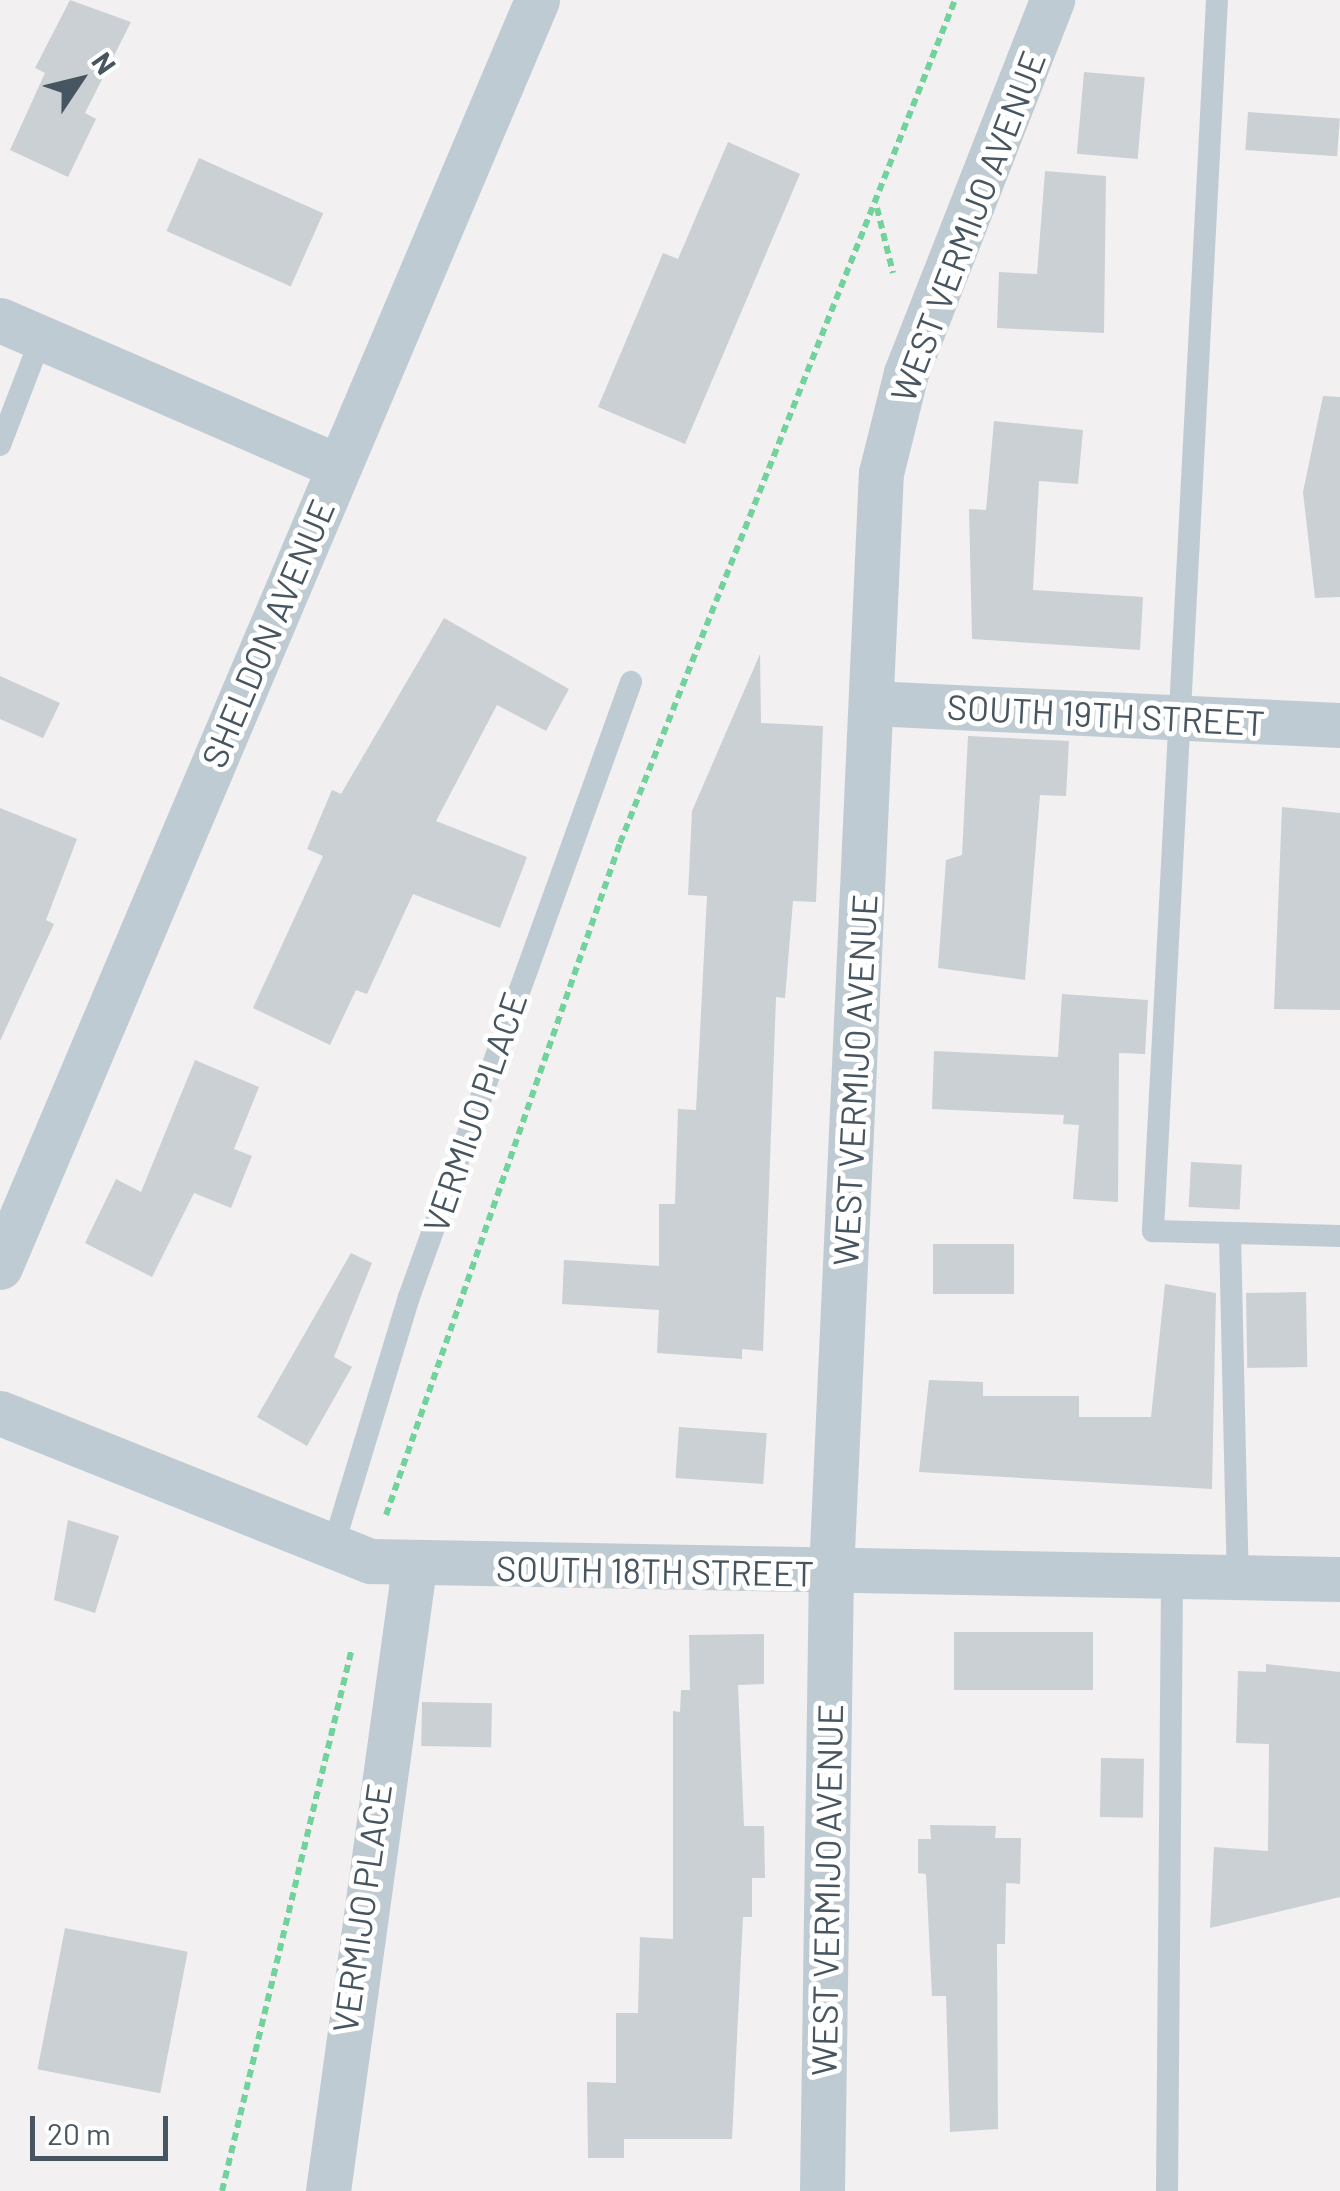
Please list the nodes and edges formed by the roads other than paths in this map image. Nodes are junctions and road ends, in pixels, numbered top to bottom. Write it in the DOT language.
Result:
graph roads {
  1 [pos="537,0"];
  2 [pos="1052,0"];
  3 [pos="1216,0"];
  4 [pos="0,320"];
  5 [pos="41,338"];
  6 [pos="0,445"];
  7 [pos="337,466"];
  8 [pos="631,682"];
  9 [pos="871,703"];
  10 [pos="1180,717"];
  11 [pos="1340,725"];
  12 [pos="1230,1235"];
  13 [pos="1340,1236"];
  14 [pos="0,1267"];
  15 [pos="0,1413"];
  16 [pos="351,1554"];
  17 [pos="414,1567"];
  18 [pos="831,1572"];
  19 [pos="1172,1575"];
  20 [pos="1238,1577"];
  21 [pos="1340,1579"];
  22 [pos="328,2191"];
  23 [pos="822,2191"];
  24 [pos="1167,2191"];
  1 -- 7 [label="street, SHELDON AVENUE"];
  2 -- 9 [label="street, WEST VERMIJO AVENUE"];
  3 -- 10 [label="lane"];
  4 -- 5 [label="street"];
  5 -- 6 [label="lane"];
  5 -- 7 [label="street"];
  7 -- 14 [label="street, SHELDON AVENUE"];
  8 -- 16 [label="lane, VERMIJO PLACE"];
  9 -- 10 [label="street, SOUTH 19TH STREET"];
  9 -- 18 [label="street, WEST VERMIJO AVENUE"];
  10 -- 11 [label="street, SOUTH 19TH STREET"];
  10 -- 12 [label="lane"];
  12 -- 13 [label="lane"];
  12 -- 20 [label="lane"];
  15 -- 16 [label="street, SOUTH 18TH STREET"];
  16 -- 17 [label="street, SOUTH 18TH STREET"];
  17 -- 18 [label="street, SOUTH 18TH STREET"];
  17 -- 22 [label="street, VERMIJO PLACE"];
  18 -- 19 [label="street, SOUTH 18TH STREET"];
  18 -- 23 [label="street, WEST VERMIJO AVENUE"];
  19 -- 20 [label="street, SOUTH 18TH STREET"];
  19 -- 24 [label="lane"];
  20 -- 21 [label="street, SOUTH 18TH STREET"];
}
